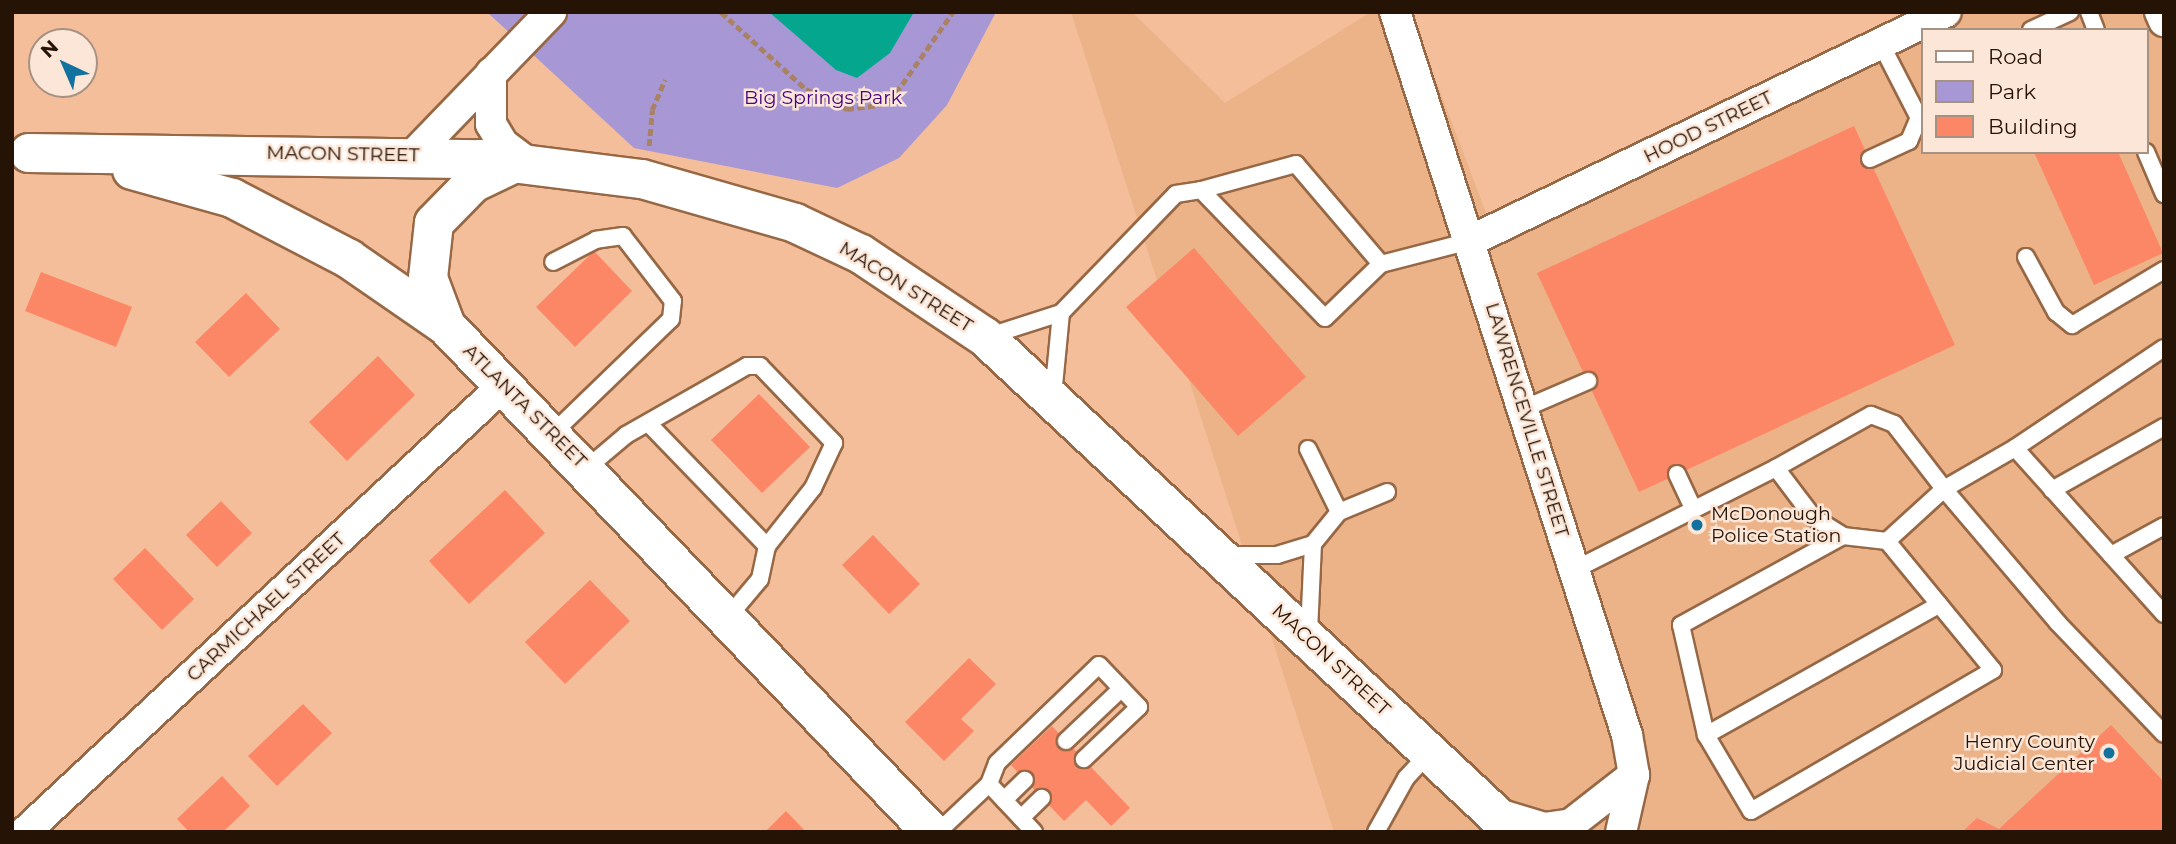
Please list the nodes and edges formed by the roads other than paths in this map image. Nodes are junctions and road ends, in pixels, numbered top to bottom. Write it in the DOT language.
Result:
graph roads {
  1 [pos="551,12"];
  2 [pos="1946,12"];
  3 [pos="2070,12"];
  4 [pos="2160,12"];
  5 [pos="1404,17"];
  6 [pos="2164,21"];
  7 [pos="2035,28"];
  8 [pos="1881,44"];
  9 [pos="491,73"];
  10 [pos="21,153"];
  11 [pos="415,153"];
  12 [pos="2147,154"];
  13 [pos="1870,159"];
  14 [pos="522,164"];
  15 [pos="1201,190"];
  16 [pos="2164,194"];
  17 [pos="1470,241"];
  18 [pos="2026,257"];
  19 [pos="553,262"];
  20 [pos="1381,264"];
  21 [pos="2164,270"];
  22 [pos="1061,313"];
  23 [pos="446,327"];
  24 [pos="985,337"];
  25 [pos="2164,348"];
  26 [pos="1588,382"];
  27 [pos="506,383"];
  28 [pos="1053,399"];
  29 [pos="1523,409"];
  30 [pos="649,424"];
  31 [pos="2164,427"];
  32 [pos="553,433"];
  33 [pos="2015,448"];
  34 [pos="1308,449"];
  35 [pos="587,468"];
  36 [pos="1776,468"];
  37 [pos="1677,474"];
  38 [pos="1944,489"];
  39 [pos="2052,490"];
  40 [pos="1387,492"];
  41 [pos="1693,509"];
  42 [pos="1339,512"];
  43 [pos="2164,526"];
  44 [pos="1843,536"];
  45 [pos="1886,541"];
  46 [pos="1313,544"];
  47 [pos="767,546"];
  48 [pos="1219,555"];
  49 [pos="2111,555"];
  50 [pos="1574,570"];
  51 [pos="1939,605"];
  52 [pos="2164,614"];
  53 [pos="728,617"];
  54 [pos="1309,639"];
  55 [pos="1121,689"];
  56 [pos="2164,734"];
  57 [pos="1706,735"];
  58 [pos="1066,741"];
  59 [pos="1430,753"];
  60 [pos="1084,759"];
  61 [pos="1634,775"];
  62 [pos="1026,780"];
  63 [pos="989,784"];
  64 [pos="1042,798"];
  65 [pos="1004,800"];
  66 [pos="1021,818"];
  67 [pos="1504,823"];
  68 [pos="25,832"];
  69 [pos="931,832"];
  70 [pos="938,832"];
  71 [pos="1034,832"];
  72 [pos="1376,832"];
  73 [pos="1621,832"];
  1 -- 9 [label="street"];
  2 -- 8 [label="street, HOOD STREET"];
  3 -- 7 [label="lane"];
  4 -- 6 [label="street"];
  5 -- 17 [label="street, LAWRENCEVILLE STREET"];
  8 -- 13 [label="lane"];
  8 -- 17 [label="street, HOOD STREET"];
  9 -- 11 [label="street"];
  9 -- 14 [label="street"];
  10 -- 11 [label="main road, MACON STREET"];
  10 -- 23 [label="main road, ATLANTA STREET"];
  11 -- 14 [label="main road, MACON STREET"];
  12 -- 16 [label="lane"];
  14 -- 23 [label="main road"];
  14 -- 24 [label="main road, MACON STREET"];
  15 -- 20 [label="lane"];
  15 -- 20 [label="lane"];
  15 -- 22 [label="lane"];
  17 -- 20 [label="lane"];
  17 -- 29 [label="street, LAWRENCEVILLE STREET"];
  18 -- 21 [label="lane"];
  19 -- 32 [label="lane"];
  22 -- 24 [label="lane"];
  22 -- 28 [label="lane"];
  23 -- 27 [label="main road, ATLANTA STREET"];
  24 -- 28 [label="main road, MACON STREET"];
  25 -- 33 [label="lane"];
  26 -- 29 [label="lane"];
  27 -- 32 [label="main road, ATLANTA STREET"];
  27 -- 68 [label="street, CARMICHAEL STREET"];
  28 -- 48 [label="main road, MACON STREET"];
  29 -- 50 [label="street, LAWRENCEVILLE STREET"];
  30 -- 35 [label="lane"];
  30 -- 47 [label="lane"];
  30 -- 47 [label="lane"];
  31 -- 39 [label="lane"];
  32 -- 35 [label="main road, ATLANTA STREET"];
  33 -- 38 [label="lane"];
  33 -- 39 [label="lane"];
  34 -- 42 [label="lane"];
  35 -- 53 [label="main road, ATLANTA STREET"];
  36 -- 38 [label="lane"];
  36 -- 41 [label="lane"];
  36 -- 44 [label="lane"];
  37 -- 41 [label="lane"];
  38 -- 45 [label="lane"];
  38 -- 56 [label="lane"];
  39 -- 49 [label="lane"];
  40 -- 42 [label="lane"];
  41 -- 50 [label="lane"];
  42 -- 46 [label="lane"];
  43 -- 49 [label="lane"];
  44 -- 45 [label="lane"];
  44 -- 57 [label="lane"];
  45 -- 51 [label="lane"];
  46 -- 48 [label="lane"];
  46 -- 54 [label="lane"];
  47 -- 53 [label="lane"];
  48 -- 54 [label="main road, MACON STREET"];
  49 -- 52 [label="lane"];
  50 -- 61 [label="street, LAWRENCEVILLE STREET"];
  51 -- 57 [label="lane"];
  51 -- 57 [label="lane"];
  53 -- 69 [label="main road, ATLANTA STREET"];
  54 -- 59 [label="main road, MACON STREET"];
  55 -- 58 [label="lane"];
  55 -- 60 [label="lane"];
  55 -- 63 [label="lane"];
  59 -- 67 [label="main road, MACON STREET"];
  59 -- 72 [label="lane"];
  61 -- 67 [label="street"];
  61 -- 73 [label="street, LAWRENCEVILLE STREET"];
  62 -- 65 [label="lane"];
  63 -- 65 [label="lane"];
  63 -- 70 [label="lane"];
  64 -- 66 [label="lane"];
  65 -- 66 [label="lane"];
  66 -- 71 [label="lane"];
}
